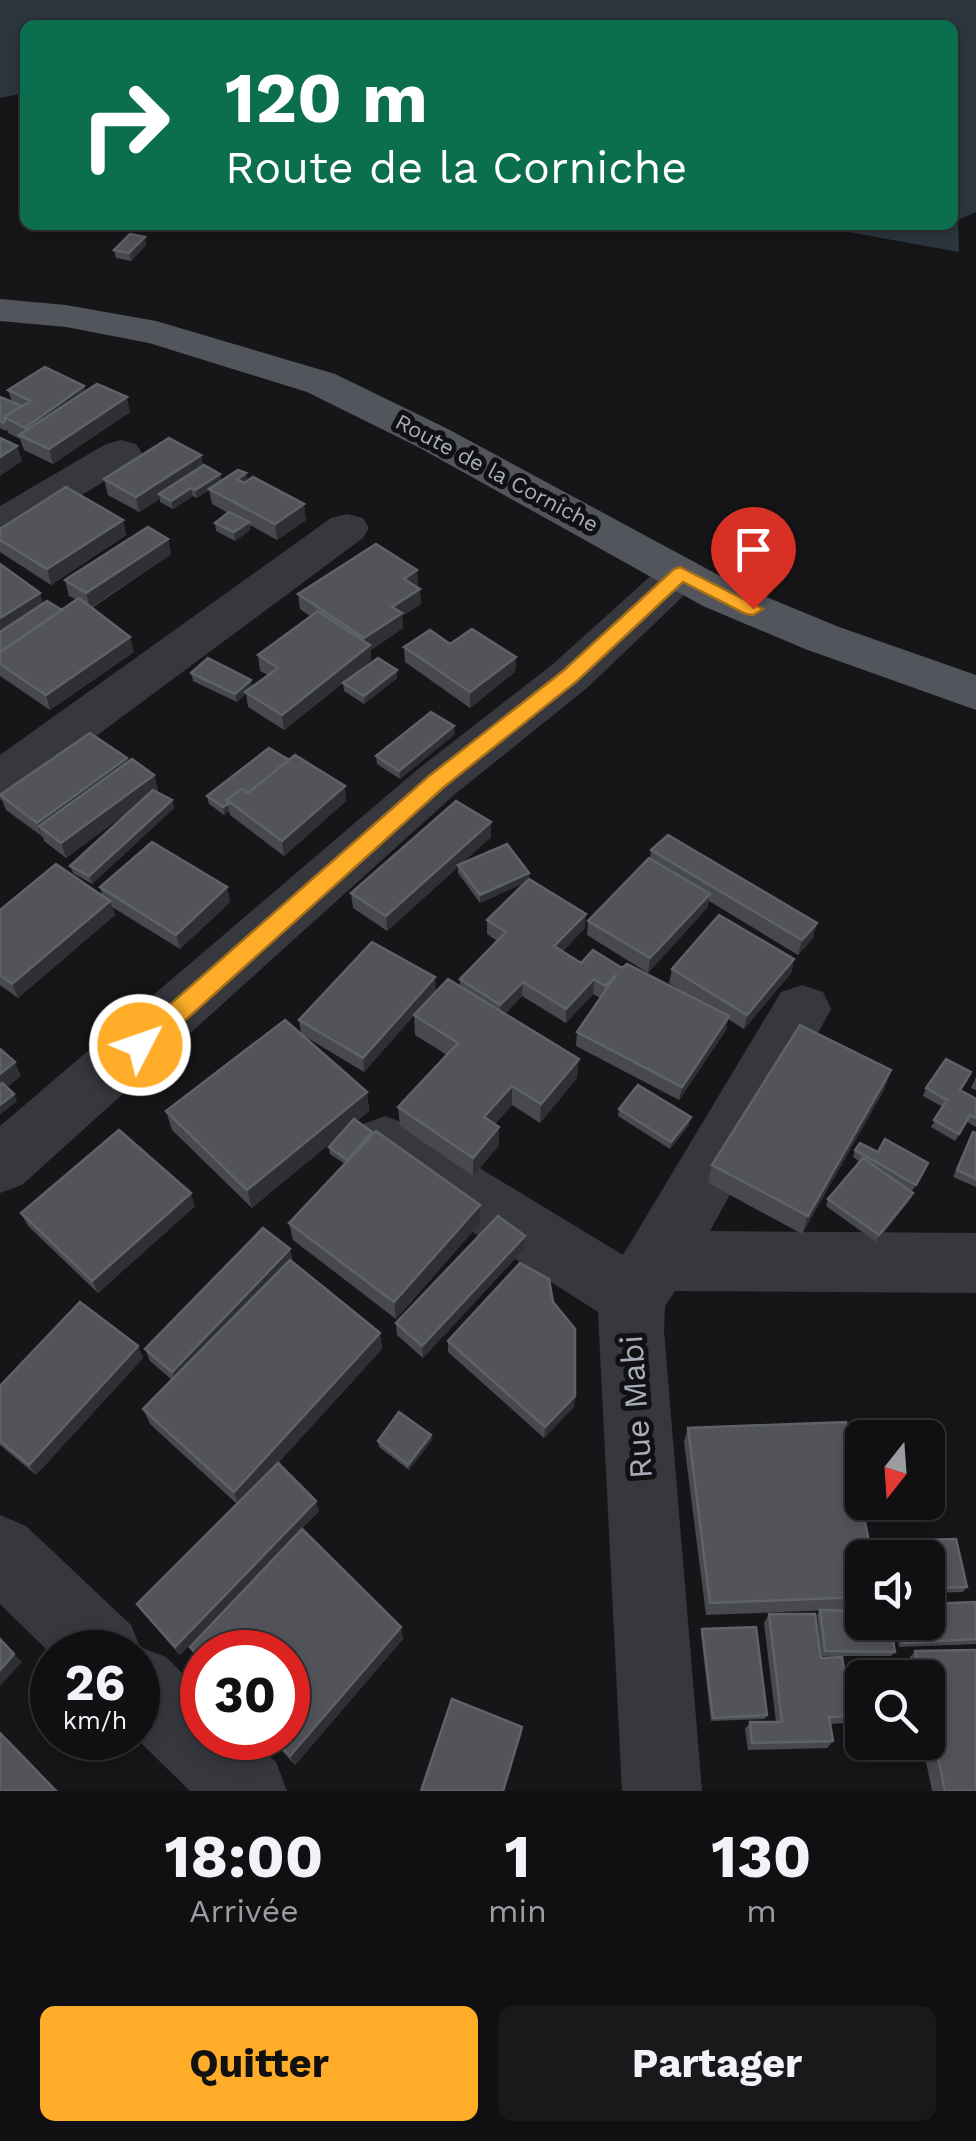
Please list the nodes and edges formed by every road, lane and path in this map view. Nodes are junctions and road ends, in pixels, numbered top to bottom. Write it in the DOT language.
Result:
graph roads {
  1 [pos="0,290"];
  2 [pos="0,310"];
  3 [pos="121,453"];
  4 [pos="0,526"];
  5 [pos="346,528"];
  6 [pos="680,573"];
  7 [pos="976,660"];
  8 [pos="976,693"];
  9 [pos="0,781"];
  10 [pos="802,1009"];
  11 [pos="385,1143"];
  12 [pos="0,1165"];
  13 [pos="976,1263"];
  14 [pos="645,1279"];
  15 [pos="0,1552"];
  16 [pos="81,1630"];
  17 [pos="160,1706"];
  18 [pos="247,1791"];
  19 [pos="662,1791"];
  1 -- 7 [label="main road, Route de la Corniche"];
  2 -- 6 [label="main road, Route de la Corniche"];
  3 -- 4 [label="street"];
  5 -- 9 [label="street"];
  6 -- 8 [label="main road, Route de la Corniche"];
  6 -- 12 [label="street"];
  10 -- 14 [label="street, Rue Mabi"];
  11 -- 14 [label="street"];
  13 -- 14 [label="street"];
  14 -- 19 [label="street, Rue Mabi"];
  15 -- 16 [label="street"];
  17 -- 18 [label="street"];
}
